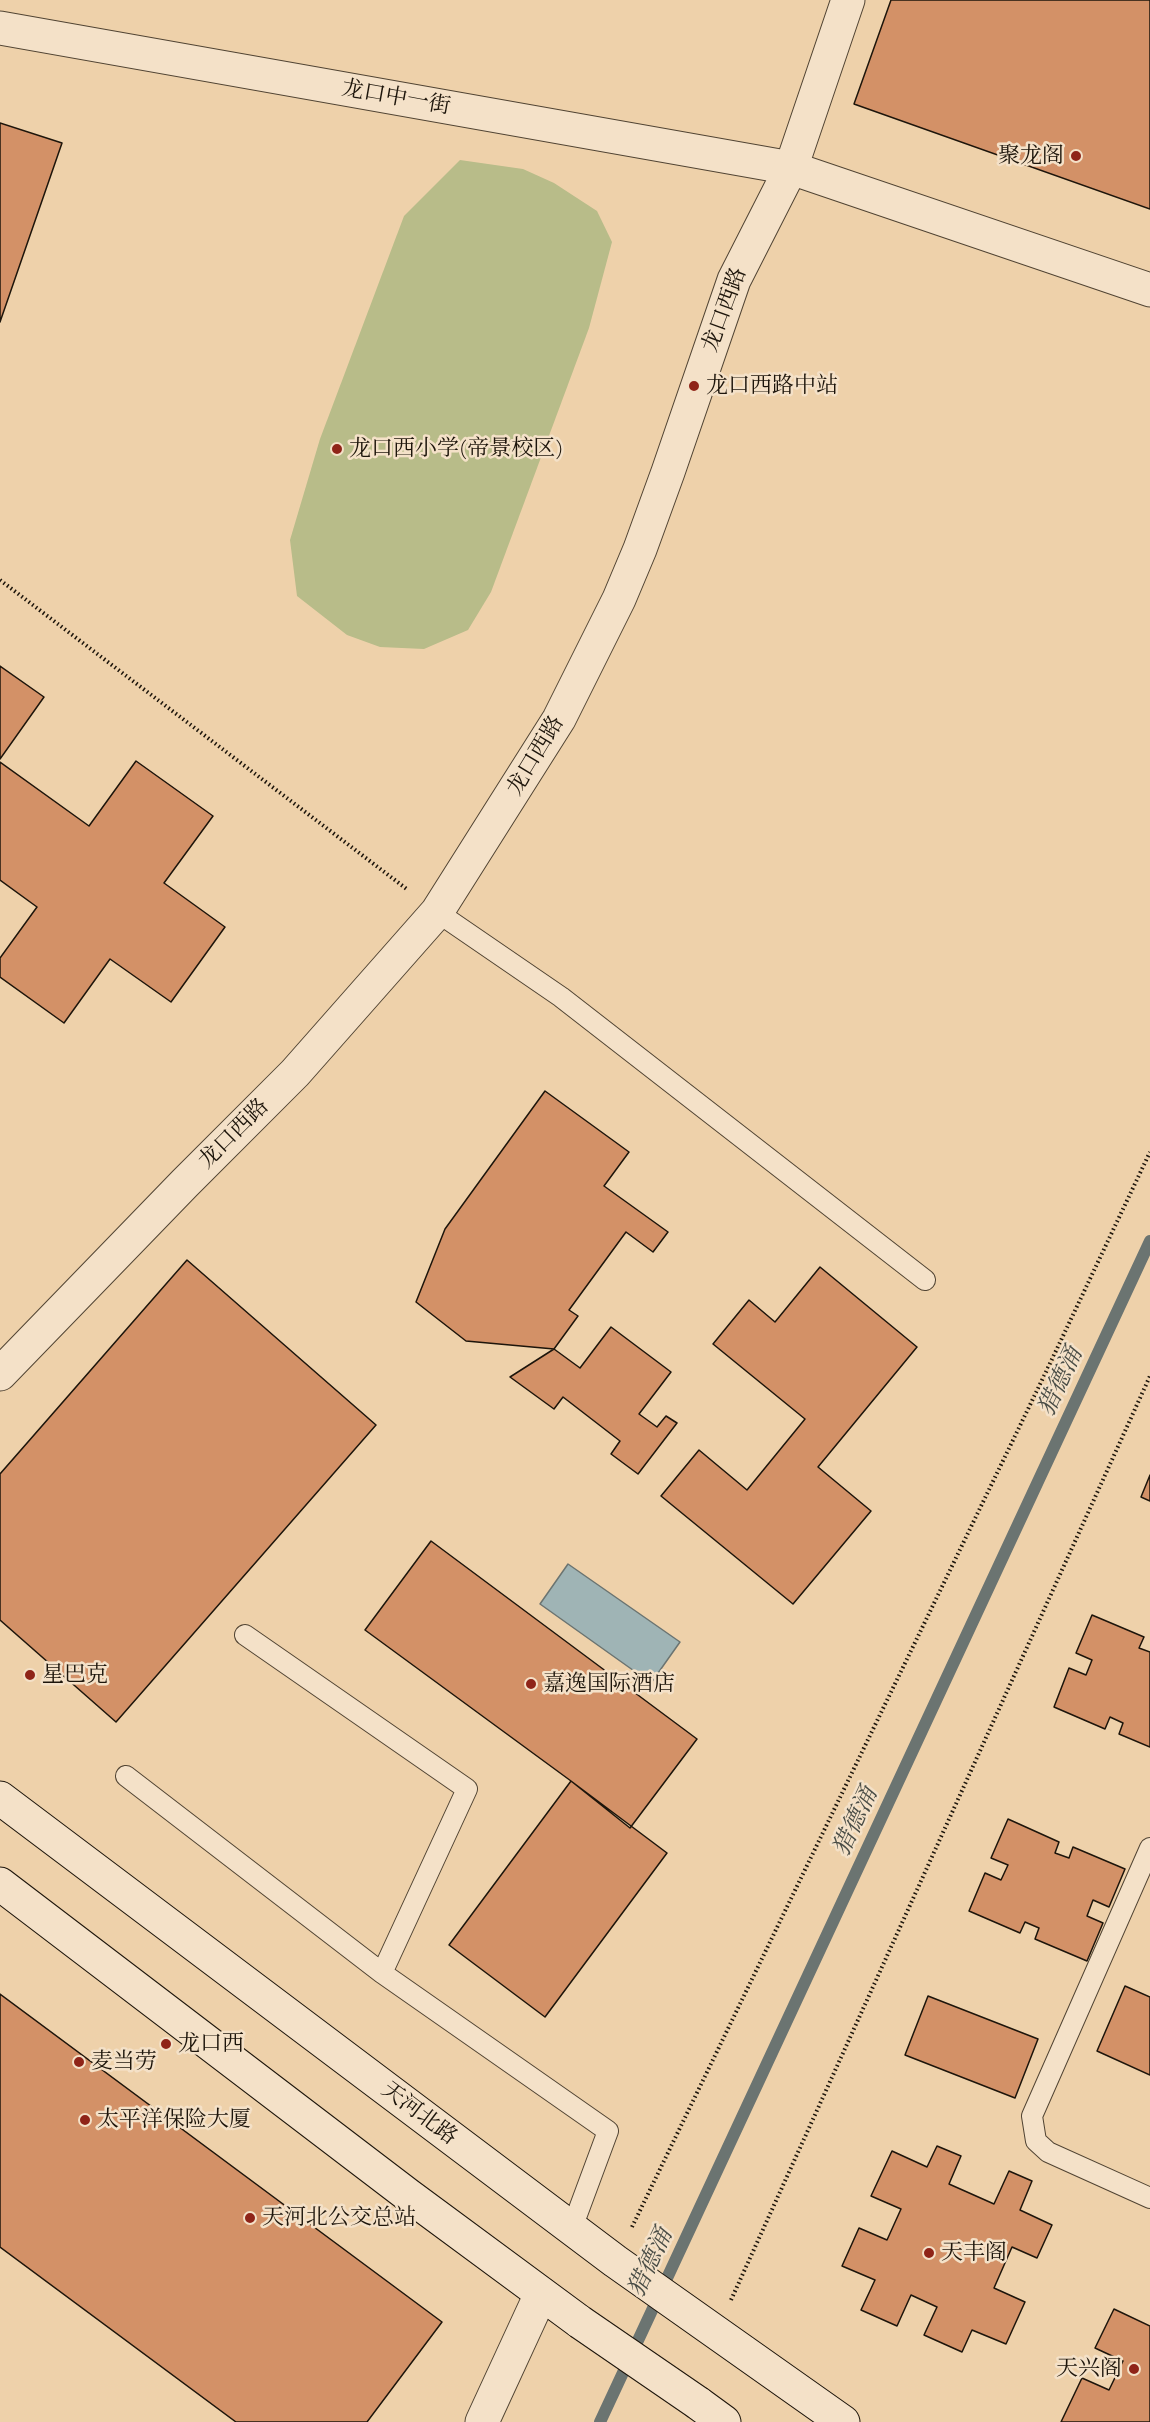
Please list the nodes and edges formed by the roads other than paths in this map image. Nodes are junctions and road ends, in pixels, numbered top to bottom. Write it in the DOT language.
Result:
graph roads {
  1 [pos="848,0"];
  2 [pos="0,28"];
  3 [pos="791,168"];
  4 [pos="1150,290"];
  5 [pos="437,912"];
  6 [pos="926,1280"];
  7 [pos="0,1374"];
  8 [pos="245,1635"];
  9 [pos="126,1776"];
  10 [pos="0,1798"];
  11 [pos="1150,1848"];
  12 [pos="0,1884"];
  13 [pos="382,1973"];
  14 [pos="1150,2198"];
  15 [pos="572,2228"];
  16 [pos="541,2294"];
  17 [pos="711,2413"];
  18 [pos="482,2422"];
  19 [pos="843,2422"];
  1 -- 3 [label="street, 龙口西路"];
  2 -- 3 [label="street, 龙口中一街"];
  3 -- 4 [label="street, 龙口中一街"];
  3 -- 5 [label="street, 龙口西路"];
  5 -- 6 [label="lane"];
  5 -- 7 [label="street, 龙口西路"];
  8 -- 13 [label="lane"];
  9 -- 13 [label="lane"];
  10 -- 15 [label="street, 天河北路"];
  11 -- 14 [label="lane"];
  12 -- 16 [label="street"];
  13 -- 15 [label="lane"];
  15 -- 19 [label="street, 天河北路"];
  16 -- 17 [label="street, bridge"];
  16 -- 18 [label="street"];
}
